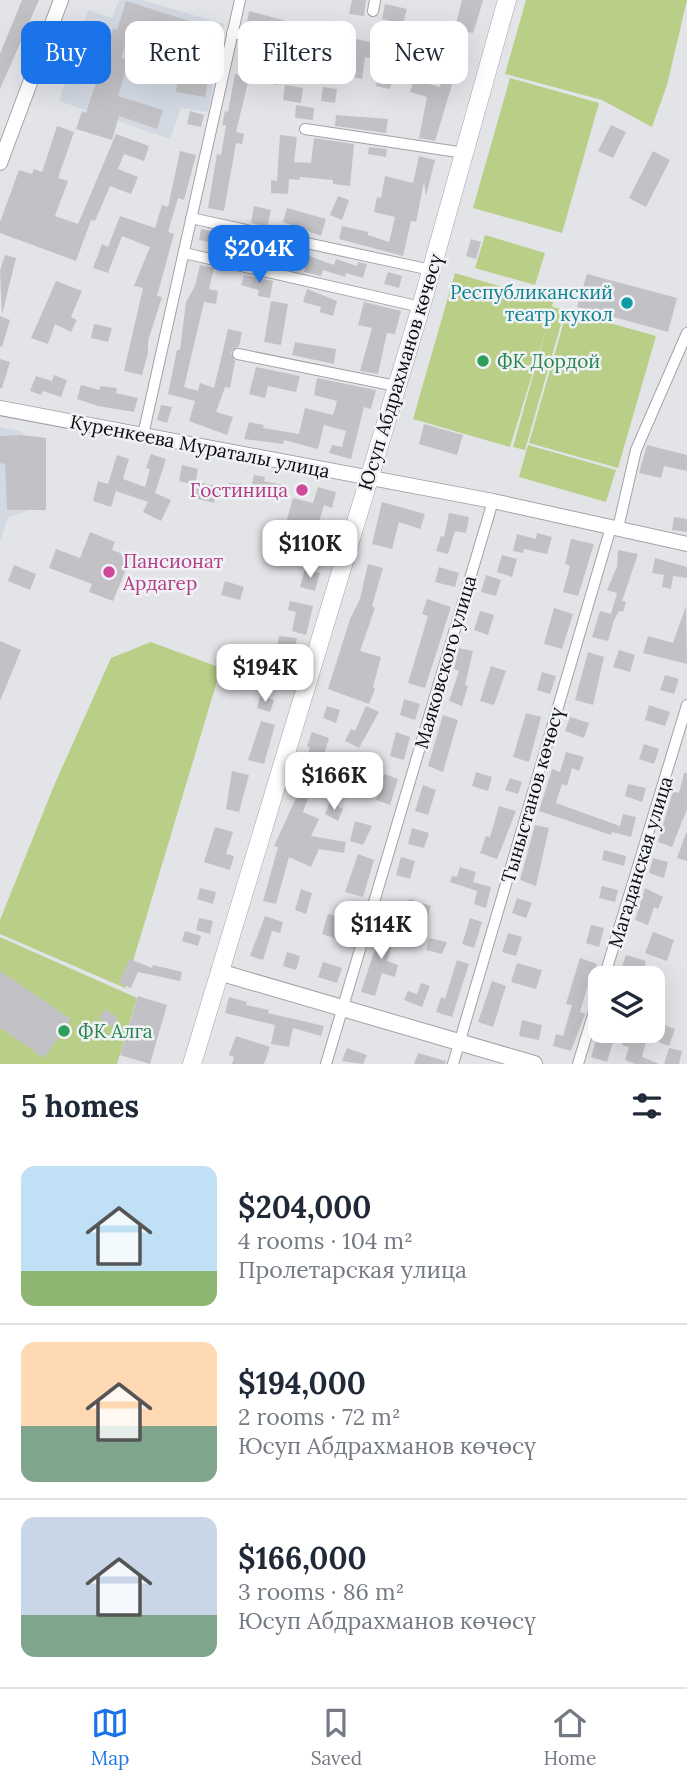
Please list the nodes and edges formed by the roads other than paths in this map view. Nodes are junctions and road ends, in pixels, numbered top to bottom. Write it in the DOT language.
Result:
graph roads {
  1 [pos="61,0"];
  2 [pos="240,0"];
  3 [pos="507,0"];
  4 [pos="232,33"];
  5 [pos="238,34"];
  6 [pos="305,129"];
  7 [pos="465,153"];
  8 [pos="0,163"];
  9 [pos="191,218"];
  10 [pos="184,253"];
  11 [pos="431,270"];
  12 [pos="421,307"];
  13 [pos="687,333"];
  14 [pos="238,354"];
  15 [pos="396,386"];
  16 [pos="0,408"];
  17 [pos="144,435"];
  18 [pos="369,478"];
  19 [pos="492,501"];
  20 [pos="615,527"];
  21 [pos="687,544"];
  22 [pos="687,705"];
  23 [pos="608,966"];
  24 [pos="219,972"];
  25 [pos="343,1009"];
  26 [pos="588,1031"];
  27 [pos="459,1043"];
  28 [pos="192,1064"];
  29 [pos="326,1064"];
  30 [pos="453,1064"];
  31 [pos="534,1064"];
  32 [pos="578,1064"];
  1 -- 8 [label="street"];
  2 -- 4 [label="street"];
  3 -- 7 [label="main road, Юсуп Абдрахманов көчөсү"];
  4 -- 5 [label="street"];
  4 -- 9 [label="street"];
  6 -- 7 [label="street"];
  7 -- 11 [label="main road, Юсуп Абдрахманов көчөсү"];
  9 -- 10 [label="street"];
  9 -- 11 [label="street"];
  10 -- 12 [label="street"];
  10 -- 17 [label="street"];
  11 -- 12 [label="main road, Юсуп Абдрахманов көчөсү"];
  12 -- 15 [label="main road, Юсуп Абдрахманов көчөсү"];
  13 -- 20 [label="street, Тыныстанов көчөсү"];
  14 -- 15 [label="street"];
  15 -- 18 [label="main road, Юсуп Абдрахманов көчөсү"];
  16 -- 17 [label="street, Куренкеева Мураталы улица"];
  17 -- 18 [label="street, Куренкеева Мураталы улица"];
  18 -- 19 [label="street, Куренкеева Мураталы улица"];
  18 -- 24 [label="main road, Юсуп Абдрахманов көчөсү"];
  19 -- 20 [label="street, Куренкеева Мураталы улица"];
  19 -- 25 [label="street, Маяковского улица"];
  20 -- 21 [label="street, Куренкеева Мураталы улица"];
  20 -- 27 [label="street, Тыныстанов көчөсү"];
  22 -- 23 [label="street, Магаданская улица"];
  24 -- 25 [label="main road"];
  24 -- 28 [label="main road, Юсуп Абдрахманов көчөсү"];
  25 -- 27 [label="main road"];
  25 -- 29 [label="street, Маяковского улица"];
  26 -- 32 [label="street"];
  27 -- 30 [label="street, Тыныстанов көчөсү"];
  27 -- 31 [label="main road"];
}
